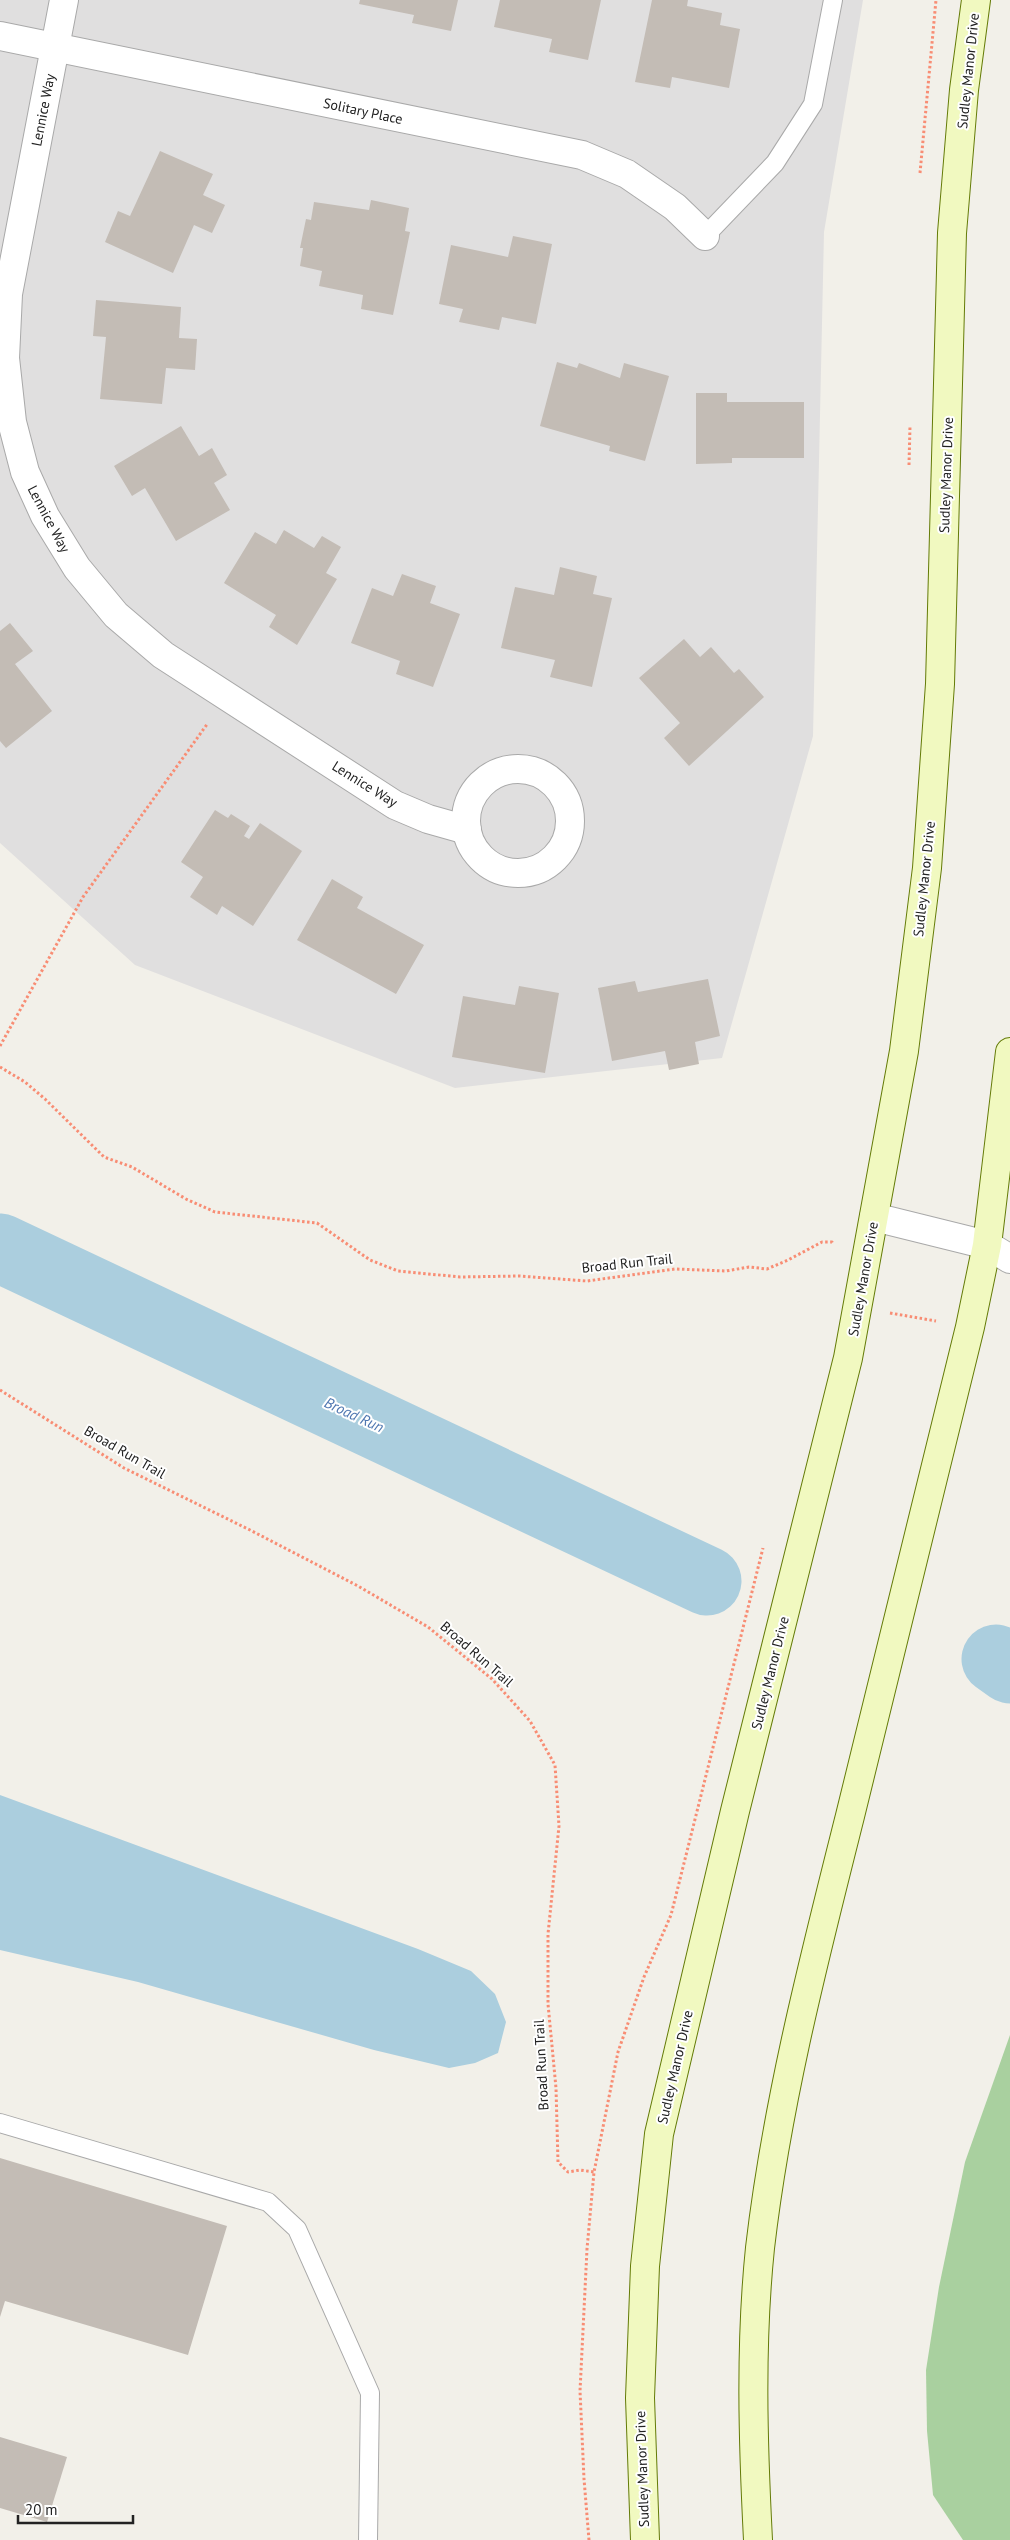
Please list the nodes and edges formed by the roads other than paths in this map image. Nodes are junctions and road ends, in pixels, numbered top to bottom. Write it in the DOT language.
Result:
graph roads {
  1 [pos="64,0"];
  2 [pos="833,0"];
  3 [pos="976,0"];
  4 [pos="0,36"];
  5 [pos="54,48"];
  6 [pos="705,236"];
  7 [pos="466,830"];
  8 [pos="1010,1052"];
  9 [pos="874,1217"];
  10 [pos="999,1240"];
  11 [pos="1010,1259"];
  12 [pos="0,2123"];
  13 [pos="643,2505"];
  14 [pos="368,2540"];
  15 [pos="634,2540"];
  16 [pos="645,2540"];
  17 [pos="758,2540"];
  1 -- 5 [label="street, Lennice Way"];
  2 -- 6 [label="lane"];
  3 -- 9 [label="main road, Sudley Manor Drive"];
  4 -- 5 [label="street, Solitary Place"];
  5 -- 6 [label="street, Solitary Place"];
  5 -- 7 [label="street, Lennice Way"];
  8 -- 10 [label="main road"];
  9 -- 10 [label="street"];
  9 -- 13 [label="main road, Sudley Manor Drive"];
  10 -- 11 [label="street"];
  10 -- 17 [label="main road"];
  12 -- 14 [label="lane"];
  13 -- 15 [label="lane"];
  13 -- 16 [label="main road, Sudley Manor Drive"];
}
